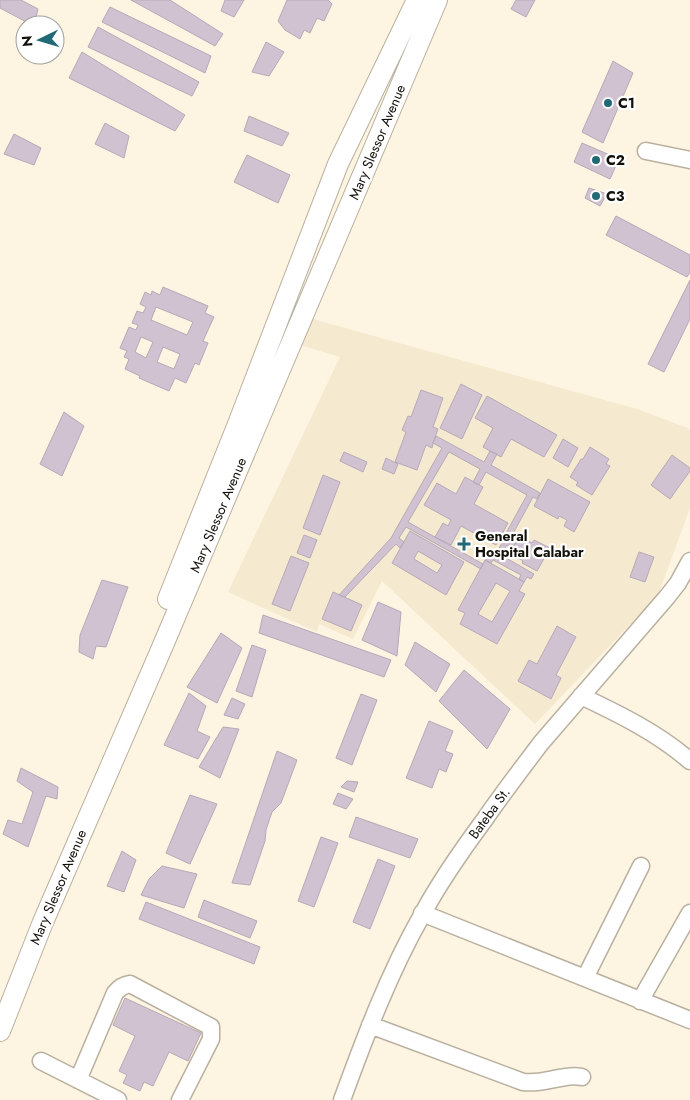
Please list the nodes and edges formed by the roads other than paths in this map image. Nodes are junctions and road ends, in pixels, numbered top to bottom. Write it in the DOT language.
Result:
graph roads {
  1 [pos="417,0"];
  2 [pos="438,0"];
  3 [pos="646,151"];
  4 [pos="690,160"];
  5 [pos="690,561"];
  6 [pos="581,696"];
  7 [pos="690,761"];
  8 [pos="641,866"];
  9 [pos="422,913"];
  10 [pos="690,913"];
  11 [pos="585,978"];
  12 [pos="0,997"];
  13 [pos="640,1001"];
  14 [pos="690,1020"];
  15 [pos="370,1025"];
  16 [pos="0,1030"];
  17 [pos="41,1061"];
  18 [pos="582,1077"];
  19 [pos="78,1080"];
  20 [pos="118,1100"];
  21 [pos="180,1100"];
  22 [pos="342,1100"];
  1 -- 12 [label="main road, Mary Slessor Avenue"];
  2 -- 16 [label="main road, Mary Slessor Avenue"];
  3 -- 4 [label="street"];
  5 -- 6 [label="street, Bateba St."];
  6 -- 7 [label="street"];
  6 -- 9 [label="street, Bateba St."];
  8 -- 11 [label="street"];
  9 -- 11 [label="street"];
  9 -- 15 [label="street, Bateba St."];
  10 -- 13 [label="street"];
  11 -- 13 [label="street"];
  13 -- 14 [label="street"];
  15 -- 18 [label="street"];
  15 -- 22 [label="street, Bateba St."];
  17 -- 19 [label="street"];
  19 -- 20 [label="street"];
  19 -- 21 [label="street"];
}
